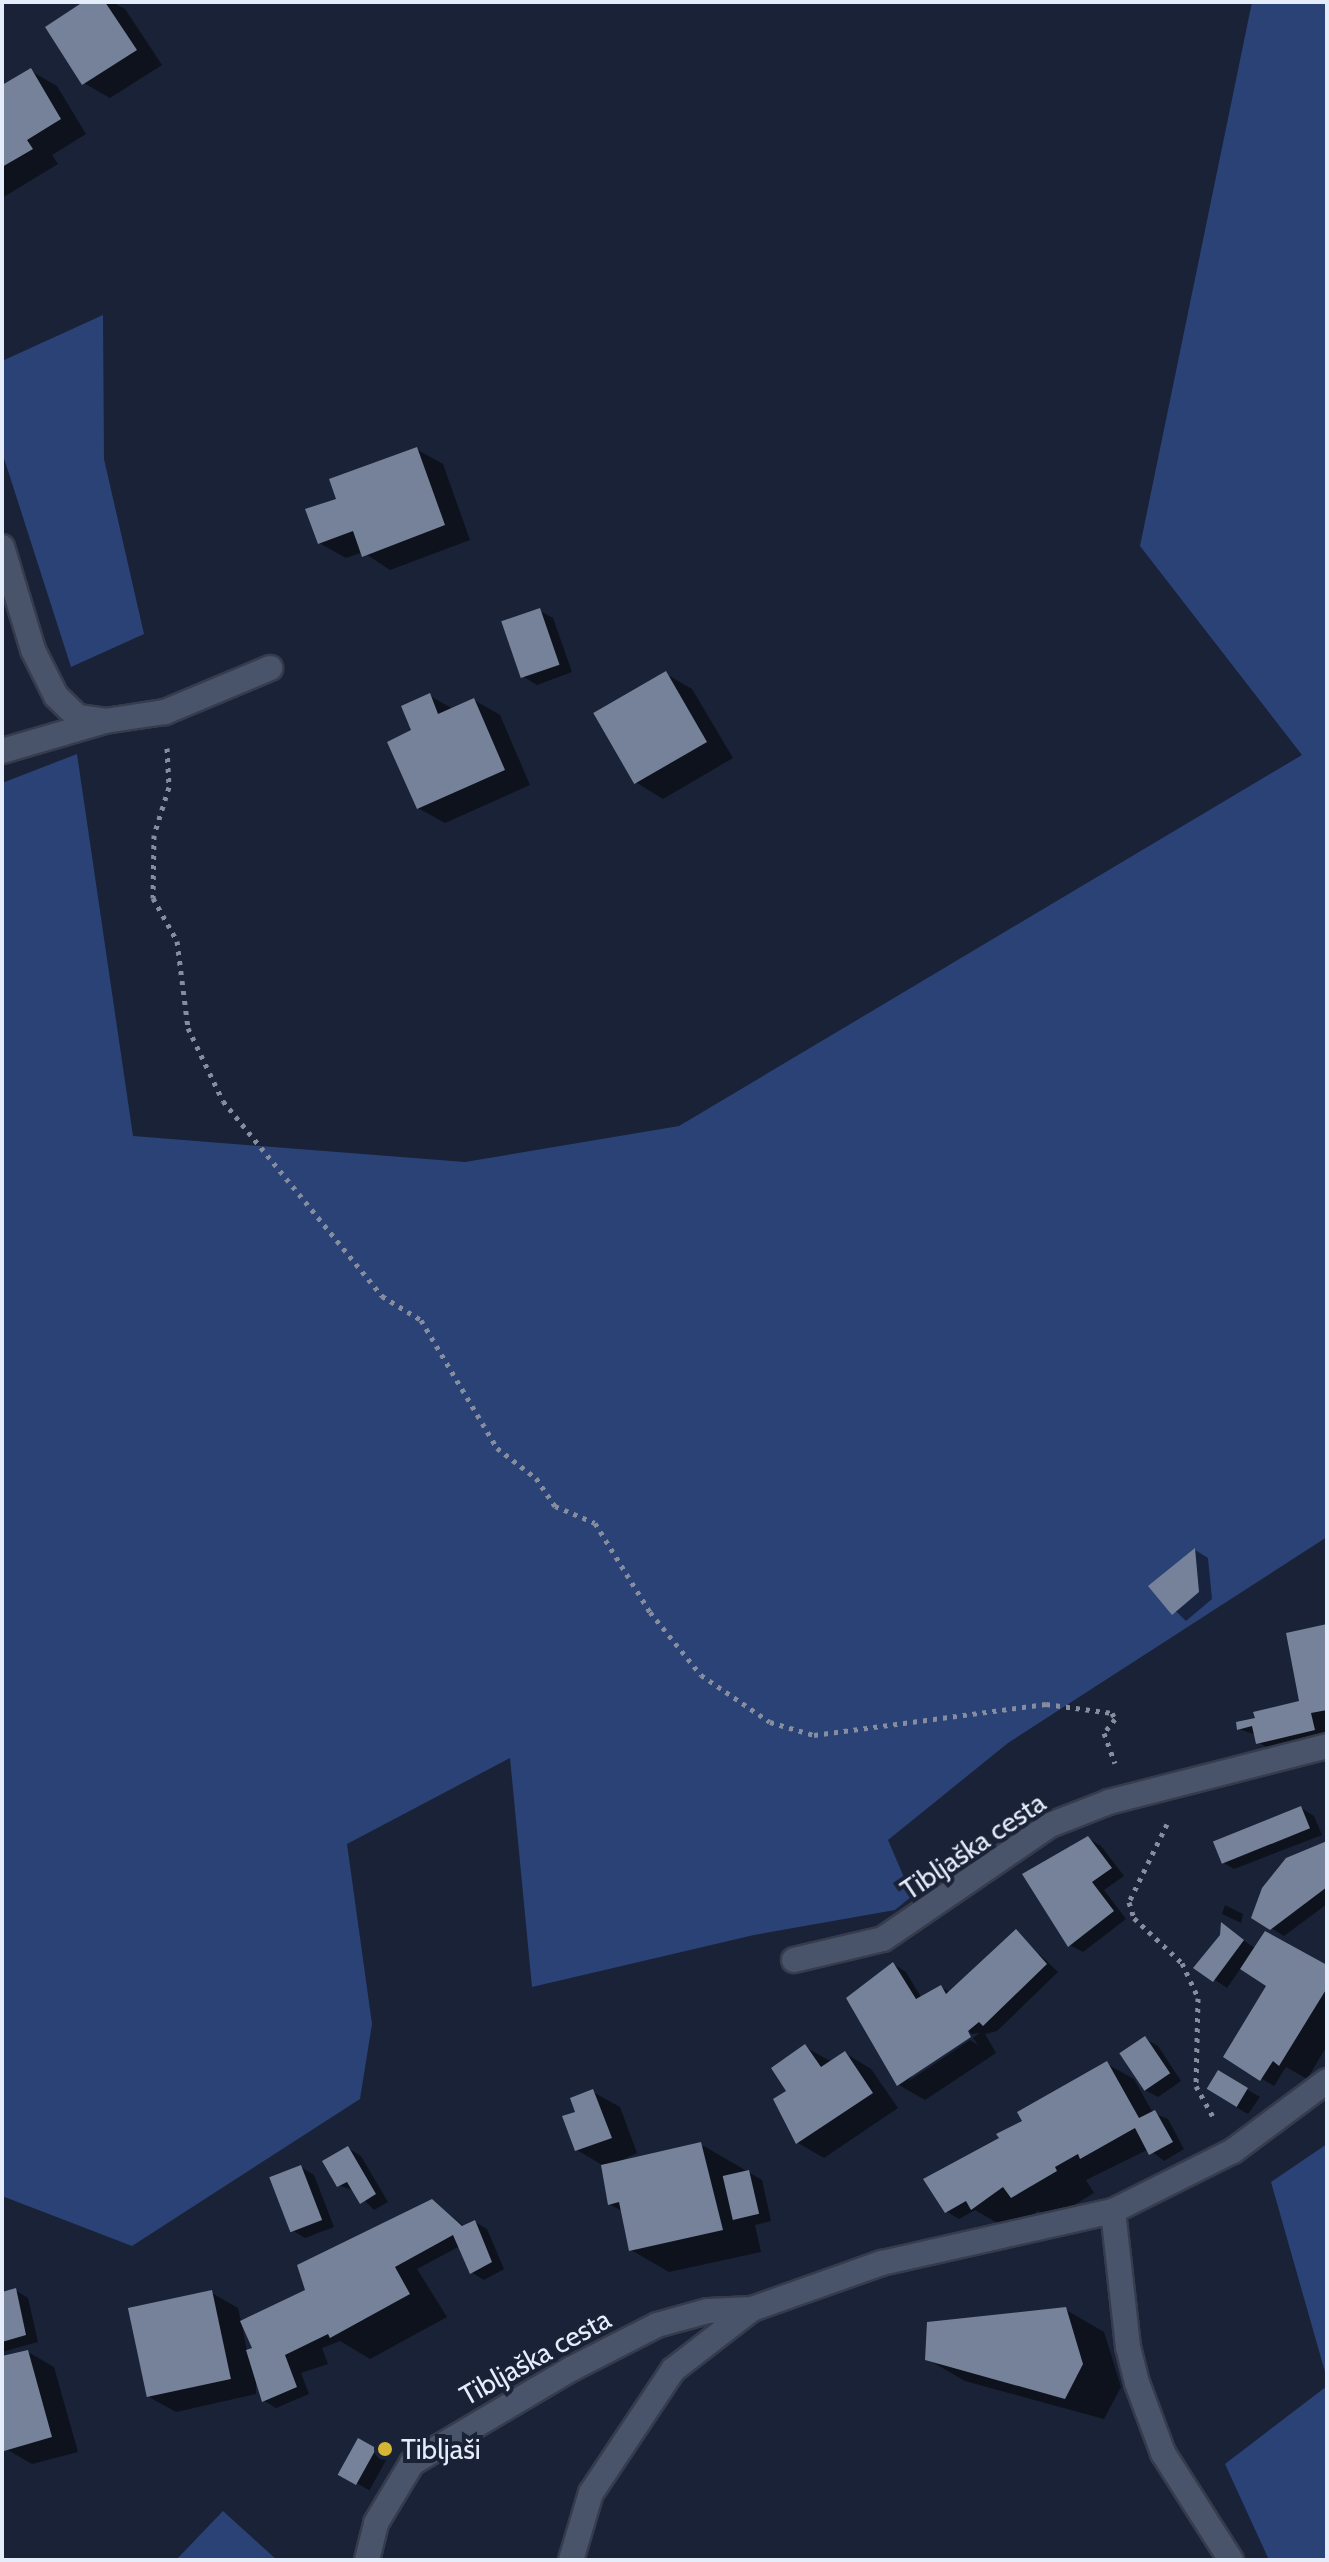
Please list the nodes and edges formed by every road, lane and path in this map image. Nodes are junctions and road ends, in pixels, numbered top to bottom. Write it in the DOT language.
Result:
graph roads {
  1 [pos="2,547"];
  2 [pos="270,668"];
  3 [pos="105,721"];
  4 [pos="2,751"];
  5 [pos="168,760"];
  6 [pos="1327,1746"];
  7 [pos="1187,1783"];
  8 [pos="1130,1796"];
  9 [pos="794,1960"];
  10 [pos="1327,2081"];
  11 [pos="1233,2151"];
  12 [pos="1113,2211"];
  13 [pos="752,2309"];
  14 [pos="367,2560"];
  15 [pos="571,2560"];
  16 [pos="1231,2560"];
  1 -- 3 [label="street"];
  2 -- 3 [label="street"];
  3 -- 4 [label="street"];
  5 -- 8 [label="path"];
  6 -- 7 [label="street, Tibljaška cesta"];
  7 -- 8 [label="street, Tibljaška cesta"];
  7 -- 11 [label="path"];
  8 -- 9 [label="street, Tibljaška cesta"];
  10 -- 11 [label="street, Tibljaška cesta"];
  11 -- 12 [label="street, Tibljaška cesta"];
  12 -- 13 [label="street, Tibljaška cesta"];
  12 -- 16 [label="street"];
  13 -- 14 [label="street, Tibljaška cesta"];
  13 -- 15 [label="street, Tibljaška cesta"];
}
